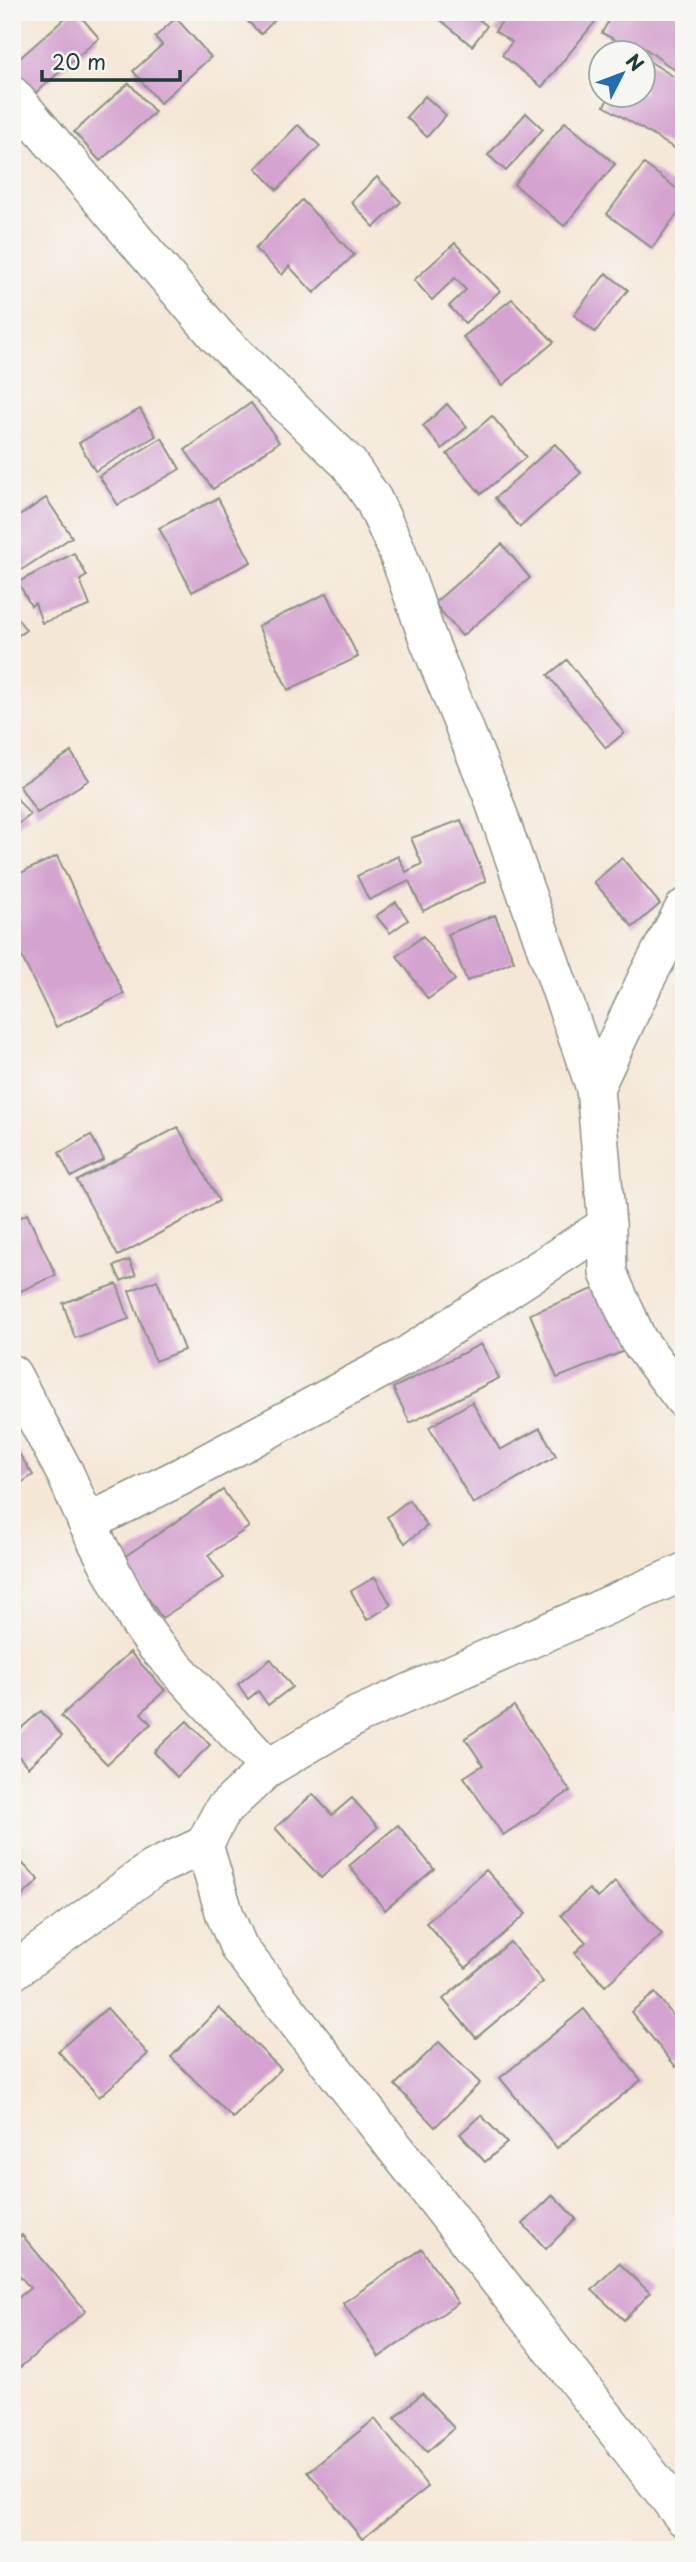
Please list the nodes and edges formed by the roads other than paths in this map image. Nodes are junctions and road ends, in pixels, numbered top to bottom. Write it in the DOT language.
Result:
graph roads {
  1 [pos="12,95"];
  2 [pos="684,908"];
  3 [pos="595,1088"];
  4 [pos="607,1225"];
  5 [pos="12,1374"];
  6 [pos="684,1400"];
  7 [pos="86,1523"];
  8 [pos="684,1572"];
  9 [pos="268,1768"];
  10 [pos="204,1845"];
  11 [pos="12,1972"];
  12 [pos="684,2518"];
  1 -- 3 [label="street"];
  2 -- 3 [label="street"];
  3 -- 4 [label="street"];
  4 -- 6 [label="street"];
  4 -- 7 [label="street"];
  5 -- 7 [label="street"];
  7 -- 9 [label="street"];
  8 -- 9 [label="street"];
  9 -- 10 [label="street"];
  10 -- 11 [label="street"];
  10 -- 12 [label="street"];
}
